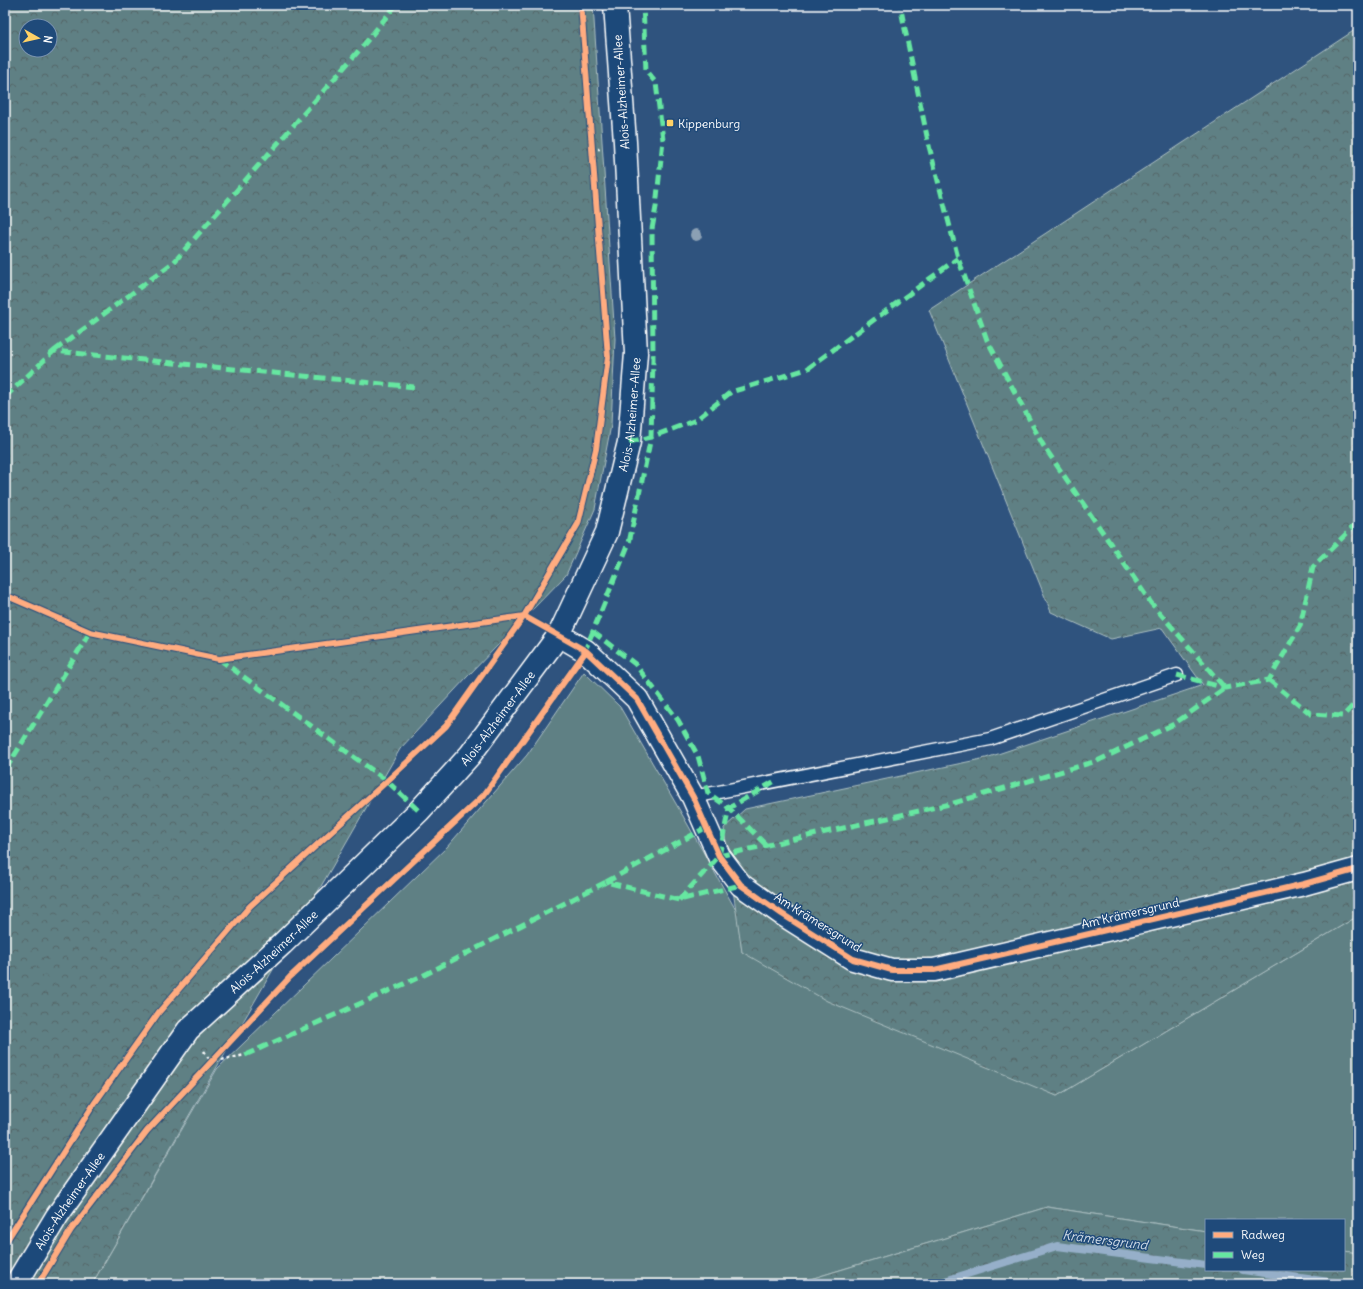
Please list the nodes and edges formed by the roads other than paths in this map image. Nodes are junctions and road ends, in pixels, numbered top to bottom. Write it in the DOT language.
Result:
graph roads {
  1 [pos="615,5"];
  2 [pos="559,635"];
  3 [pos="1177,675"];
  4 [pos="693,797"];
  5 [pos="1358,869"];
  6 [pos="16,1284"];
  1 -- 2 [label="street, Alois-Alzheimer-Allee"];
  2 -- 4 [label="street, Am Krämersgrund"];
  2 -- 6 [label="street, Alois-Alzheimer-Allee"];
  3 -- 4 [label="lane"];
  4 -- 5 [label="street, Am Krämersgrund"];
}
